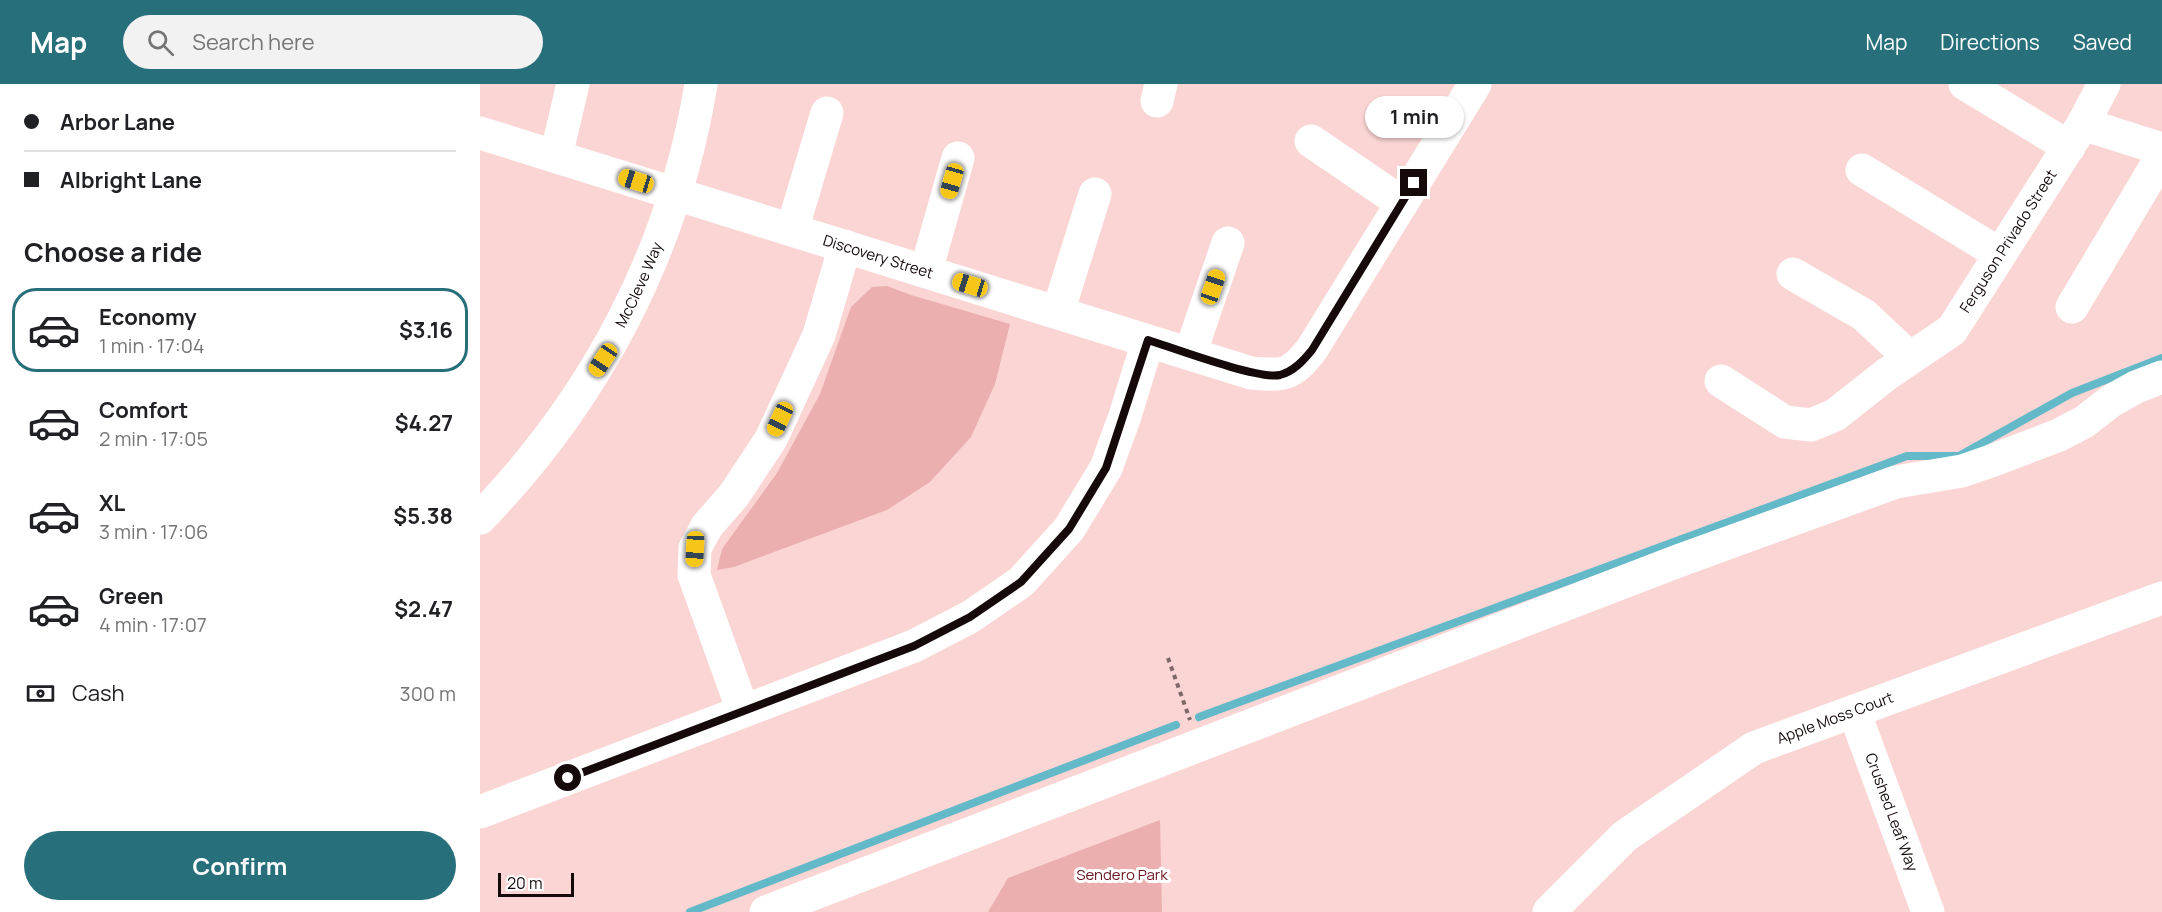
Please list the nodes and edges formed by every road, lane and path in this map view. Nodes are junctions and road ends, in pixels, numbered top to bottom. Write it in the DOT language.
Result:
graph roads {
  1 [pos="573,84"];
  2 [pos="701,84"];
  3 [pos="1475,84"];
  4 [pos="1965,84"];
  5 [pos="2104,84"];
  6 [pos="827,113"];
  7 [pos="480,133"];
  8 [pos="2076,135"];
  9 [pos="1311,141"];
  10 [pos="2162,149"];
  11 [pos="556,156"];
  12 [pos="2162,156"];
  13 [pos="958,159"];
  14 [pos="1862,170"];
  15 [pos="676,194"];
  16 [pos="1095,194"];
  17 [pos="1402,203"];
  18 [pos="792,230"];
  19 [pos="1228,243"];
  20 [pos="845,246"];
  21 [pos="2000,254"];
  22 [pos="926,271"];
  23 [pos="1793,274"];
  24 [pos="2072,307"];
  25 [pos="1058,312"];
  26 [pos="1148,340"];
  27 [pos="1190,354"];
  28 [pos="1898,366"];
  29 [pos="2162,377"];
  30 [pos="1721,381"];
  31 [pos="480,518"];
  32 [pos="2162,598"];
  33 [pos="1168,658"];
  34 [pos="743,711"];
  35 [pos="1854,711"];
  36 [pos="1194,729"];
  37 [pos="480,812"];
  38 [pos="766,912"];
  39 [pos="1550,912"];
  40 [pos="1928,912"];
  1 -- 11 [label="street"];
  2 -- 15 [label="street, McCleve Way"];
  3 -- 17 [label="street"];
  4 -- 8 [label="street"];
  5 -- 8 [label="street, Ferguson Privado Street"];
  6 -- 18 [label="street"];
  7 -- 11 [label="street, Discovery Street"];
  8 -- 10 [label="street"];
  8 -- 21 [label="street, Ferguson Privado Street"];
  9 -- 17 [label="street"];
  11 -- 15 [label="street, Discovery Street"];
  12 -- 24 [label="street"];
  13 -- 22 [label="street"];
  14 -- 21 [label="street"];
  15 -- 18 [label="street, Discovery Street"];
  15 -- 31 [label="street, McCleve Way"];
  16 -- 25 [label="street"];
  17 -- 27 [label="street, Discovery Street"];
  18 -- 20 [label="street, Discovery Street"];
  19 -- 27 [label="street"];
  20 -- 22 [label="street, Discovery Street"];
  20 -- 34 [label="street"];
  21 -- 28 [label="street, Ferguson Privado Street"];
  22 -- 25 [label="street, Discovery Street"];
  23 -- 28 [label="street"];
  25 -- 26 [label="street, Discovery Street"];
  26 -- 27 [label="street, Discovery Street"];
  26 -- 34 [label="street"];
  28 -- 30 [label="street, Ferguson Privado Street"];
  29 -- 38 [label="street"];
  32 -- 35 [label="street, Apple Moss Court"];
  33 -- 36 [label="path"];
  34 -- 37 [label="street"];
  35 -- 39 [label="street, Apple Moss Court"];
  35 -- 40 [label="street, Crushed Leaf Way"];
}
